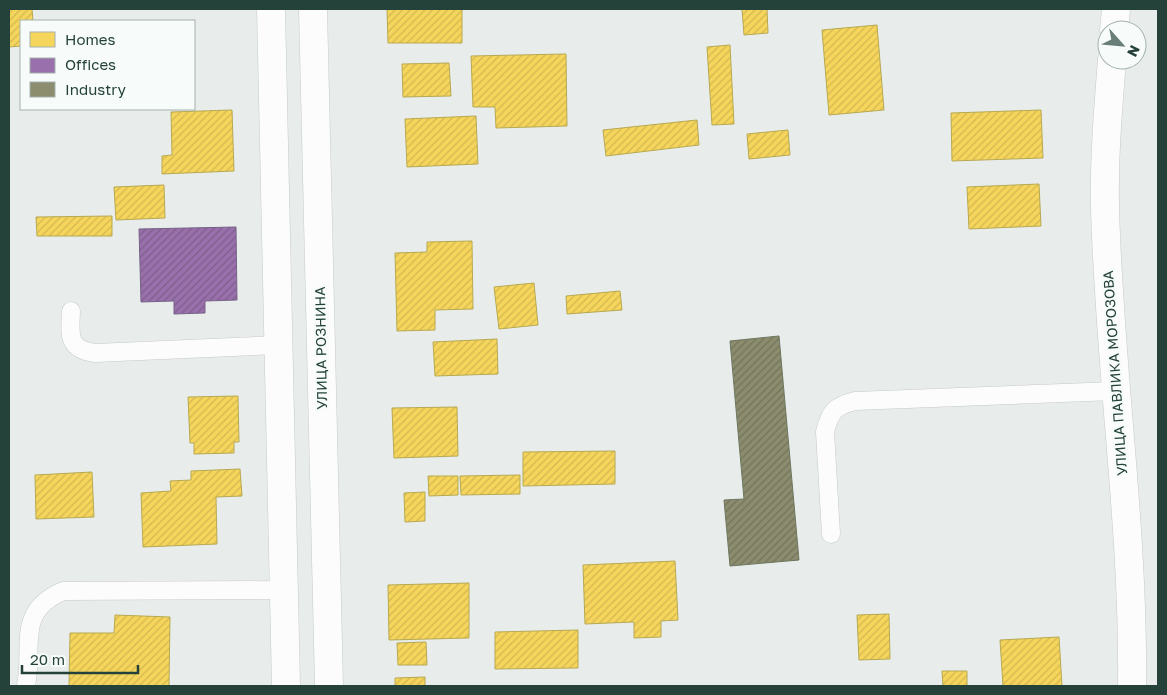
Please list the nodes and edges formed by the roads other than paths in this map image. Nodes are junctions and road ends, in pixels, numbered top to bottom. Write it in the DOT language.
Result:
graph roads {
  1 [pos="271,9"];
  2 [pos="313,9"];
  3 [pos="1111,70"];
  4 [pos="71,311"];
  5 [pos="278,345"];
  6 [pos="1115,391"];
  7 [pos="832,534"];
  8 [pos="283,590"];
  9 [pos="26,686"];
  10 [pos="286,686"];
  11 [pos="329,686"];
  12 [pos="1132,686"];
  1 -- 5 [label="main road"];
  2 -- 11 [label="main road, УЛИЦА РОЗНИНА"];
  3 -- 6 [label="main road, УЛИЦА ПАВЛИКА МОРОЗОВА"];
  4 -- 5 [label="lane"];
  5 -- 8 [label="main road"];
  6 -- 7 [label="lane"];
  6 -- 12 [label="main road, УЛИЦА ПАВЛИКА МОРОЗОВА"];
  8 -- 9 [label="lane"];
  8 -- 10 [label="main road"];
}
